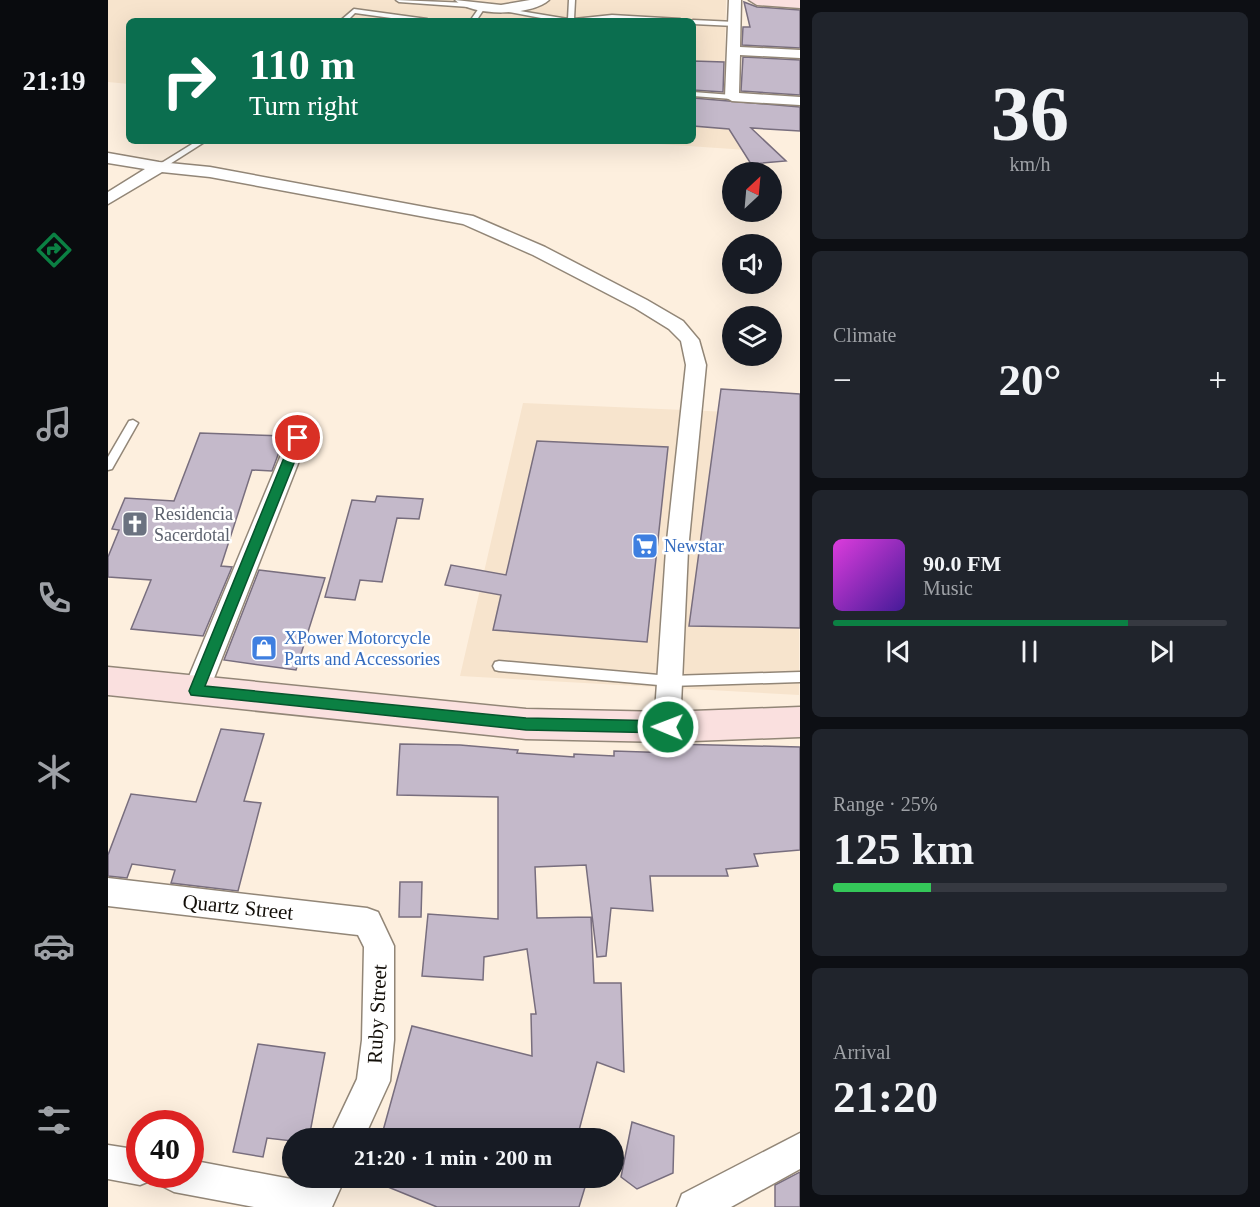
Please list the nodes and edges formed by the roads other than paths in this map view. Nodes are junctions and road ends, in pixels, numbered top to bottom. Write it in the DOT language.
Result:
graph roads {
  1 [pos="399,0"];
  2 [pos="405,0"];
  3 [pos="543,0"];
  4 [pos="572,0"];
  5 [pos="735,0"];
  6 [pos="757,0"];
  7 [pos="800,3"];
  8 [pos="470,4"];
  9 [pos="495,9"];
  10 [pos="386,16"];
  11 [pos="346,18"];
  12 [pos="402,18"];
  13 [pos="552,18"];
  14 [pos="571,18"];
  15 [pos="584,18"];
  16 [pos="624,18"];
  17 [pos="696,22"];
  18 [pos="735,24"];
  19 [pos="734,51"];
  20 [pos="800,54"];
  21 [pos="696,94"];
  22 [pos="732,97"];
  23 [pos="800,101"];
  24 [pos="197,144"];
  25 [pos="108,158"];
  26 [pos="159,167"];
  27 [pos="108,199"];
  28 [pos="133,423"];
  29 [pos="298,438"];
  30 [pos="108,466"];
  31 [pos="499,666"];
  32 [pos="800,677"];
  33 [pos="108,681"];
  34 [pos="670,681"];
  35 [pos="196,691"];
  36 [pos="800,722"];
  37 [pos="668,727"];
  38 [pos="108,892"];
  39 [pos="367,922"];
  40 [pos="351,1128"];
  41 [pos="800,1150"];
  42 [pos="108,1162"];
  43 [pos="126,1165"];
  44 [pos="204,1178"];
  45 [pos="319,1195"];
  46 [pos="700,1206"];
  1 -- 2 [label="lane"];
  1 -- 8 [label="lane"];
  1 -- 10 [label="lane"];
  3 -- 9 [label="street"];
  4 -- 14 [label="lane"];
  5 -- 18 [label="street"];
  6 -- 7 [label="street"];
  8 -- 9 [label="street"];
  9 -- 13 [label="lane"];
  10 -- 11 [label="lane"];
  10 -- 12 [label="lane"];
  15 -- 16 [label="lane"];
  17 -- 18 [label="lane"];
  18 -- 19 [label="street"];
  19 -- 20 [label="street"];
  19 -- 22 [label="street"];
  21 -- 22 [label="lane"];
  22 -- 23 [label="street"];
  24 -- 26 [label="lane"];
  25 -- 26 [label="street"];
  26 -- 27 [label="street"];
  26 -- 34 [label="street"];
  28 -- 30 [label="lane"];
  29 -- 35 [label="street"];
  31 -- 34 [label="lane"];
  32 -- 34 [label="lane"];
  33 -- 35 [label="street"];
  34 -- 37 [label="street"];
  35 -- 37 [label="street"];
  36 -- 37 [label="street"];
  38 -- 39 [label="street, Quartz Street"];
  39 -- 40 [label="street, Ruby Street"];
  41 -- 46 [label="street"];
  42 -- 43 [label="street"];
  44 -- 45 [label="street"];
}
